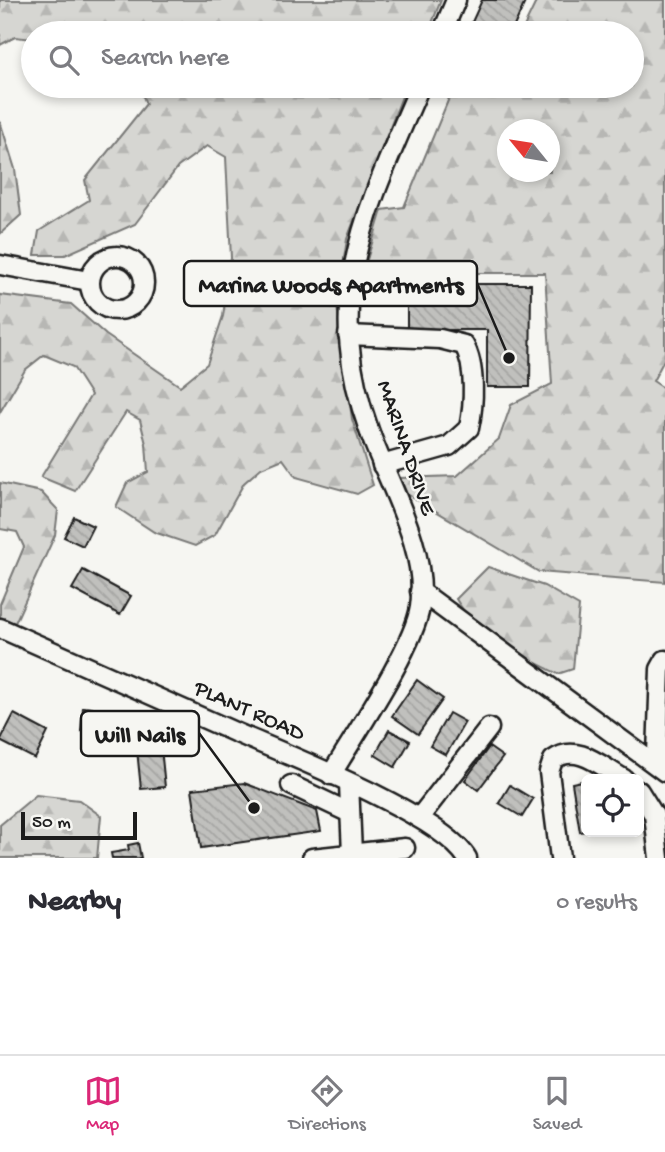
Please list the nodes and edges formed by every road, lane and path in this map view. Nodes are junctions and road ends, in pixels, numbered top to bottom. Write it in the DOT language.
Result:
graph roads {
  1 [pos="456,0"];
  2 [pos="447,21"];
  3 [pos="415,98"];
  4 [pos="0,265"];
  5 [pos="89,281"];
  6 [pos="348,335"];
  7 [pos="382,465"];
  8 [pos="420,591"];
  9 [pos="0,628"];
  10 [pos="664,661"];
  11 [pos="489,728"];
  12 [pos="665,772"];
  13 [pos="615,774"];
  14 [pos="331,775"];
  15 [pos="349,783"];
  16 [pos="291,785"];
  17 [pos="644,799"];
  18 [pos="350,813"];
  19 [pos="419,818"];
  20 [pos="405,848"];
  21 [pos="352,854"];
  22 [pos="312,858"];
  23 [pos="467,858"];
  24 [pos="561,858"];
  25 [pos="659,858"];
  1 -- 2 [label="street"];
  3 -- 6 [label="street, MARINA DRIVE"];
  4 -- 5 [label="street"];
  6 -- 7 [label="street, MARINA DRIVE"];
  6 -- 7 [label="street"];
  7 -- 8 [label="street, MARINA DRIVE"];
  8 -- 12 [label="street"];
  8 -- 14 [label="street, MARINA DRIVE"];
  9 -- 14 [label="street, PLANT ROAD"];
  10 -- 12 [label="street"];
  11 -- 19 [label="street"];
  13 -- 24 [label="street"];
  14 -- 15 [label="street, PLANT ROAD"];
  15 -- 18 [label="street"];
  15 -- 19 [label="street, PLANT ROAD"];
  16 -- 18 [label="street"];
  17 -- 25 [label="street"];
  18 -- 21 [label="street"];
  19 -- 23 [label="street, PLANT ROAD"];
  20 -- 21 [label="street"];
  21 -- 22 [label="street"];
}
